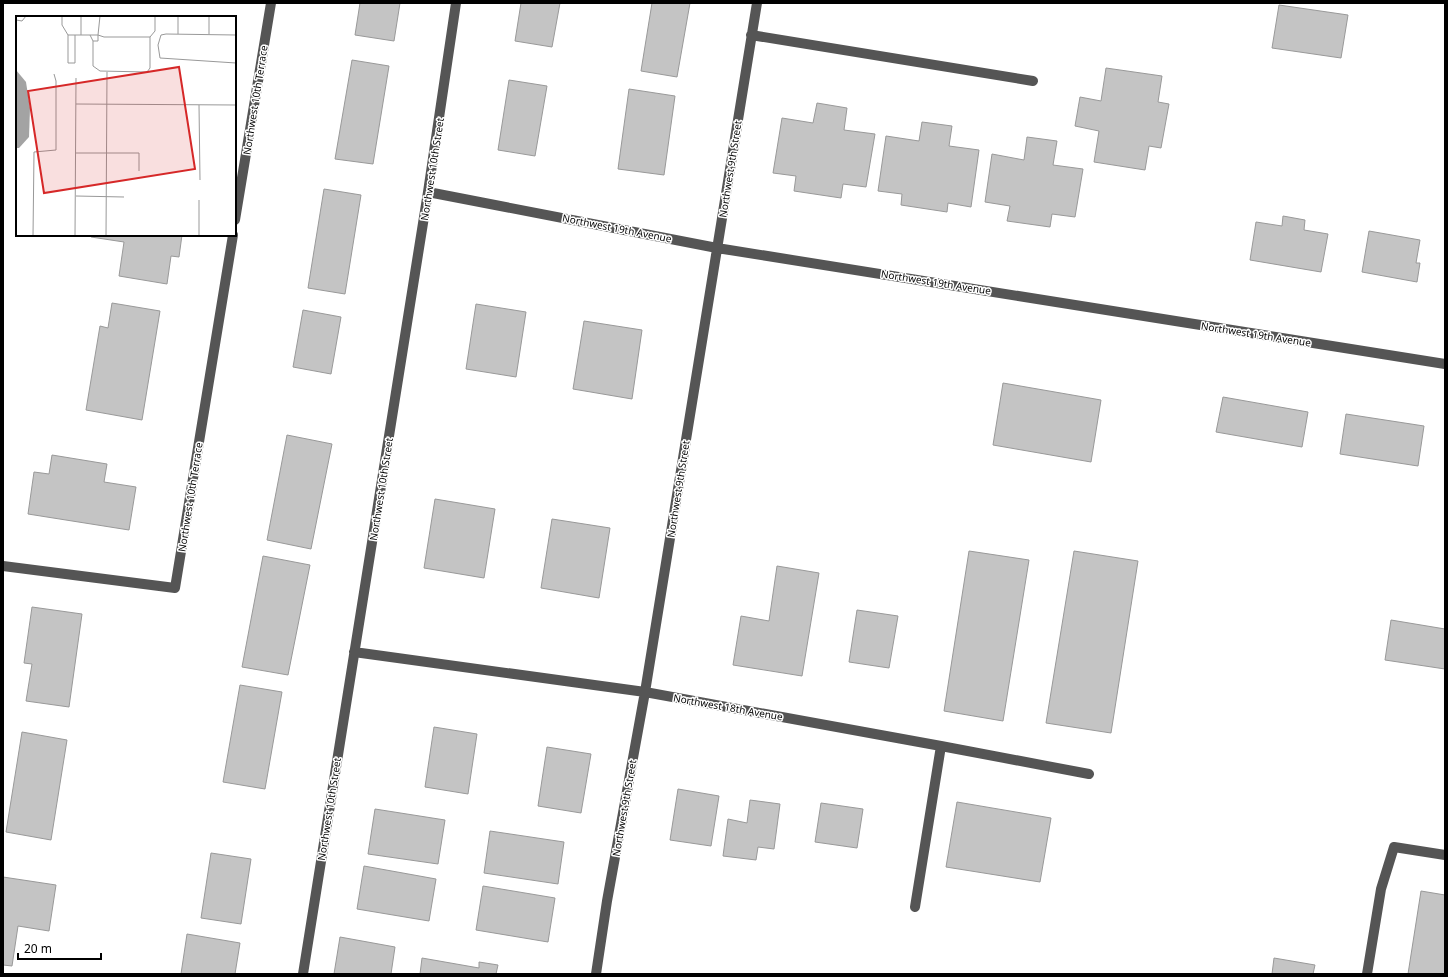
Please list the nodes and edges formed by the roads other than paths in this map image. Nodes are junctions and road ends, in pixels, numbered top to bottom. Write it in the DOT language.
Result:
graph roads {
  1 [pos="270,3"];
  2 [pos="456,3"];
  3 [pos="757,3"];
  4 [pos="751,35"];
  5 [pos="1033,81"];
  6 [pos="428,192"];
  7 [pos="236,214"];
  8 [pos="233,236"];
  9 [pos="717,248"];
  10 [pos="1445,364"];
  11 [pos="3,566"];
  12 [pos="354,652"];
  13 [pos="645,692"];
  14 [pos="941,746"];
  15 [pos="1089,774"];
  16 [pos="1445,855"];
  17 [pos="915,907"];
  18 [pos="303,974"];
  19 [pos="596,974"];
  20 [pos="1367,974"];
  1 -- 7 [label="street, Northwest 10th Terrace"];
  2 -- 6 [label="street, Northwest 10th Street"];
  3 -- 4 [label="street, Northwest 9th Street"];
  4 -- 5 [label="street"];
  4 -- 9 [label="street, Northwest 9th Street"];
  6 -- 9 [label="street, Northwest 19th Avenue"];
  6 -- 12 [label="street, Northwest 10th Street"];
  8 -- 11 [label="street, Northwest 10th Terrace"];
  9 -- 10 [label="street, Northwest 19th Avenue"];
  9 -- 13 [label="street, Northwest 9th Street"];
  12 -- 13 [label="street, Northwest 18th Avenue"];
  12 -- 18 [label="street, Northwest 10th Street"];
  13 -- 14 [label="street, Northwest 18th Avenue"];
  13 -- 19 [label="street, Northwest 9th Street"];
  14 -- 15 [label="street, Northwest 18th Avenue"];
  14 -- 17 [label="street"];
  16 -- 20 [label="street"];
}
